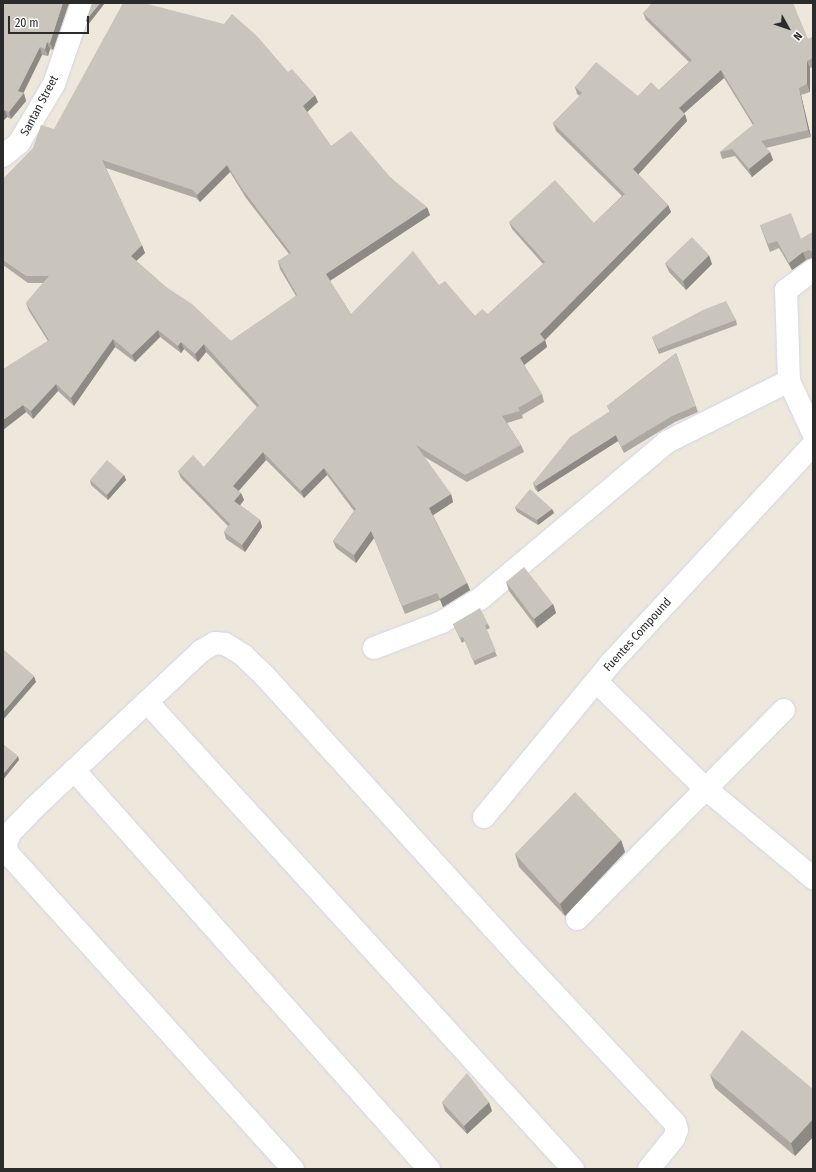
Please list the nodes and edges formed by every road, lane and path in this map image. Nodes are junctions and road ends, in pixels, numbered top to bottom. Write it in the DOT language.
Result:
graph roads {
  1 [pos="82,3"];
  2 [pos="3,156"];
  3 [pos="813,270"];
  4 [pos="789,381"];
  5 [pos="813,433"];
  6 [pos="813,445"];
  7 [pos="374,648"];
  8 [pos="597,682"];
  9 [pos="147,702"];
  10 [pos="784,710"];
  11 [pos="74,770"];
  12 [pos="706,788"];
  13 [pos="484,817"];
  14 [pos="813,878"];
  15 [pos="577,919"];
  16 [pos="293,1169"];
  17 [pos="429,1169"];
  18 [pos="573,1169"];
  19 [pos="649,1169"];
  1 -- 2 [label="street, Santan Street"];
  3 -- 4 [label="street"];
  4 -- 5 [label="street"];
  4 -- 7 [label="street"];
  6 -- 8 [label="street, Fuentes Compound"];
  8 -- 12 [label="street, Fuentes Compound"];
  8 -- 13 [label="street"];
  9 -- 11 [label="street"];
  9 -- 18 [label="street"];
  9 -- 19 [label="street"];
  10 -- 12 [label="street"];
  11 -- 16 [label="street"];
  11 -- 17 [label="street"];
  12 -- 14 [label="street, Fuentes Compound"];
  12 -- 15 [label="street"];
}
